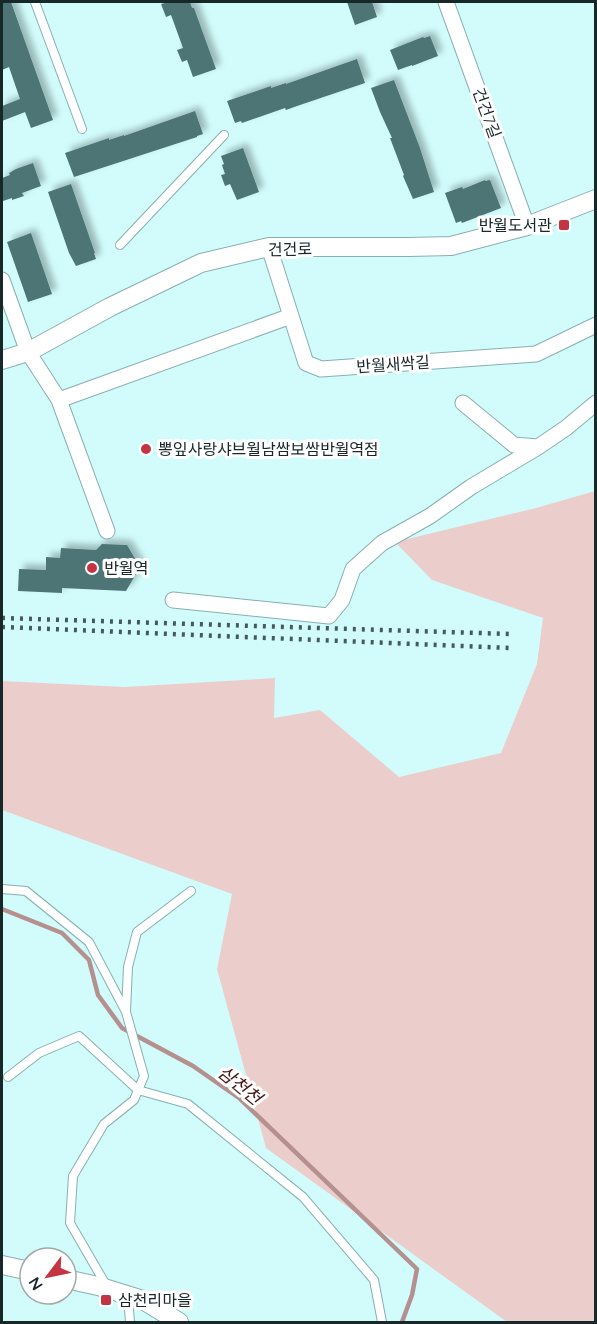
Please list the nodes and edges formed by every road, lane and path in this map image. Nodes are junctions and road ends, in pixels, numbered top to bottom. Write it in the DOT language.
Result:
graph roads {
  1 [pos="34,2"];
  2 [pos="446,2"];
  3 [pos="82,129"];
  4 [pos="224,135"];
  5 [pos="596,199"];
  6 [pos="527,226"];
  7 [pos="120,245"];
  8 [pos="269,247"];
  9 [pos="2,280"];
  10 [pos="291,316"];
  11 [pos="596,325"];
  12 [pos="28,352"];
  13 [pos="2,360"];
  14 [pos="59,400"];
  15 [pos="464,403"];
  16 [pos="596,403"];
  17 [pos="538,447"];
  18 [pos="107,531"];
  19 [pos="173,600"];
  20 [pos="2,889"];
  21 [pos="191,891"];
  22 [pos="126,1012"];
  23 [pos="9,1077"];
  24 [pos="138,1090"];
  25 [pos="2,1265"];
  26 [pos="18,1268"];
  27 [pos="78,1282"];
  28 [pos="109,1289"];
  29 [pos="128,1295"];
  30 [pos="130,1323"];
  31 [pos="178,1323"];
  32 [pos="382,1323"];
  1 -- 3 [label="lane"];
  2 -- 6 [label="street, 건건7길"];
  4 -- 7 [label="lane"];
  5 -- 6 [label="street, 건건로"];
  6 -- 8 [label="street, 건건로"];
  8 -- 10 [label="street, 반월새싹길"];
  8 -- 12 [label="street, 건건로"];
  9 -- 12 [label="street"];
  10 -- 11 [label="street, 반월새싹길"];
  10 -- 14 [label="street"];
  12 -- 13 [label="street, 건건로"];
  12 -- 14 [label="street"];
  14 -- 18 [label="street"];
  15 -- 17 [label="street"];
  16 -- 17 [label="street"];
  17 -- 19 [label="street"];
  20 -- 22 [label="lane"];
  21 -- 22 [label="lane"];
  22 -- 24 [label="lane"];
  23 -- 24 [label="lane"];
  24 -- 28 [label="lane"];
  24 -- 32 [label="lane"];
  25 -- 26 [label="street"];
  27 -- 28 [label="street"];
  28 -- 29 [label="street"];
  29 -- 30 [label="lane"];
  29 -- 31 [label="street"];
}
